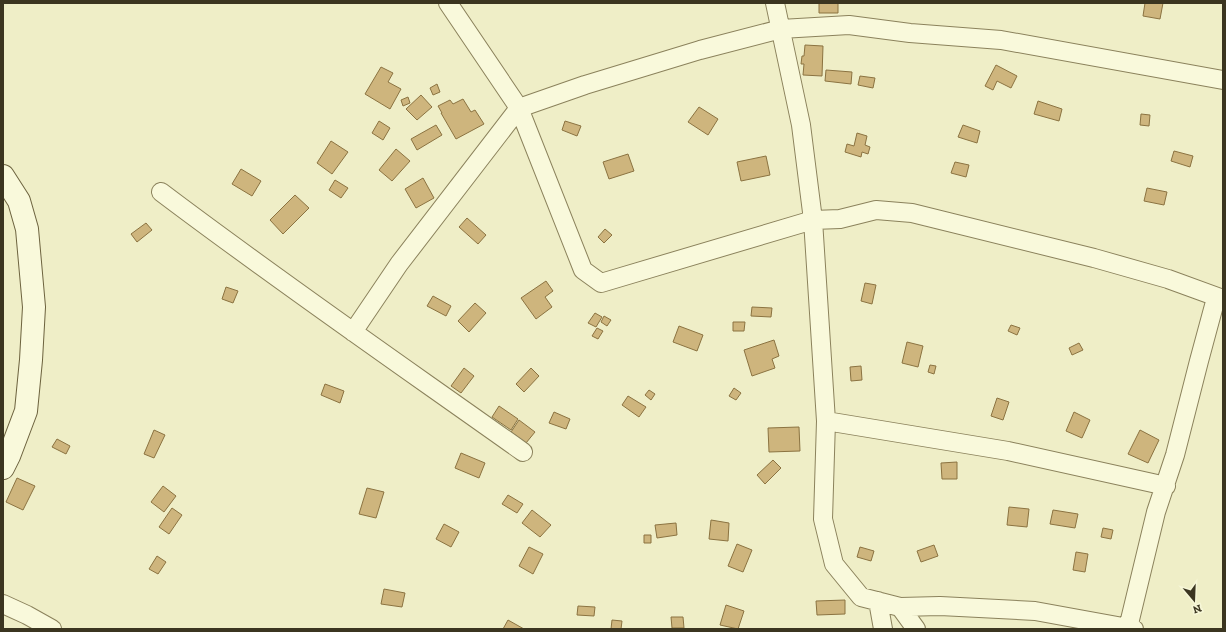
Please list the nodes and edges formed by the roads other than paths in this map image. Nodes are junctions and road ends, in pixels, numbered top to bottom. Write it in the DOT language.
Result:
graph roads {
  1 [pos="448,3"];
  2 [pos="775,3"];
  3 [pos="781,28"];
  4 [pos="1223,80"];
  5 [pos="519,108"];
  6 [pos="3,176"];
  7 [pos="162,192"];
  8 [pos="813,220"];
  9 [pos="1220,298"];
  10 [pos="353,332"];
  11 [pos="826,421"];
  12 [pos="523,452"];
  13 [pos="3,468"];
  14 [pos="1166,486"];
  15 [pos="878,601"];
  16 [pos="3,604"];
  17 [pos="900,607"];
  18 [pos="1131,628"];
  19 [pos="52,629"];
  20 [pos="883,629"];
  21 [pos="916,629"];
  1 -- 5 [label="street"];
  2 -- 3 [label="street"];
  3 -- 4 [label="street"];
  3 -- 5 [label="street"];
  3 -- 8 [label="street"];
  5 -- 8 [label="street"];
  5 -- 10 [label="street"];
  6 -- 13 [label="street"];
  7 -- 10 [label="street"];
  8 -- 9 [label="street"];
  8 -- 11 [label="street"];
  9 -- 14 [label="street"];
  10 -- 12 [label="street"];
  11 -- 14 [label="street"];
  11 -- 15 [label="street"];
  14 -- 18 [label="street"];
  15 -- 17 [label="street"];
  15 -- 20 [label="street"];
  16 -- 19 [label="street"];
  17 -- 18 [label="street"];
  17 -- 21 [label="street"];
}
